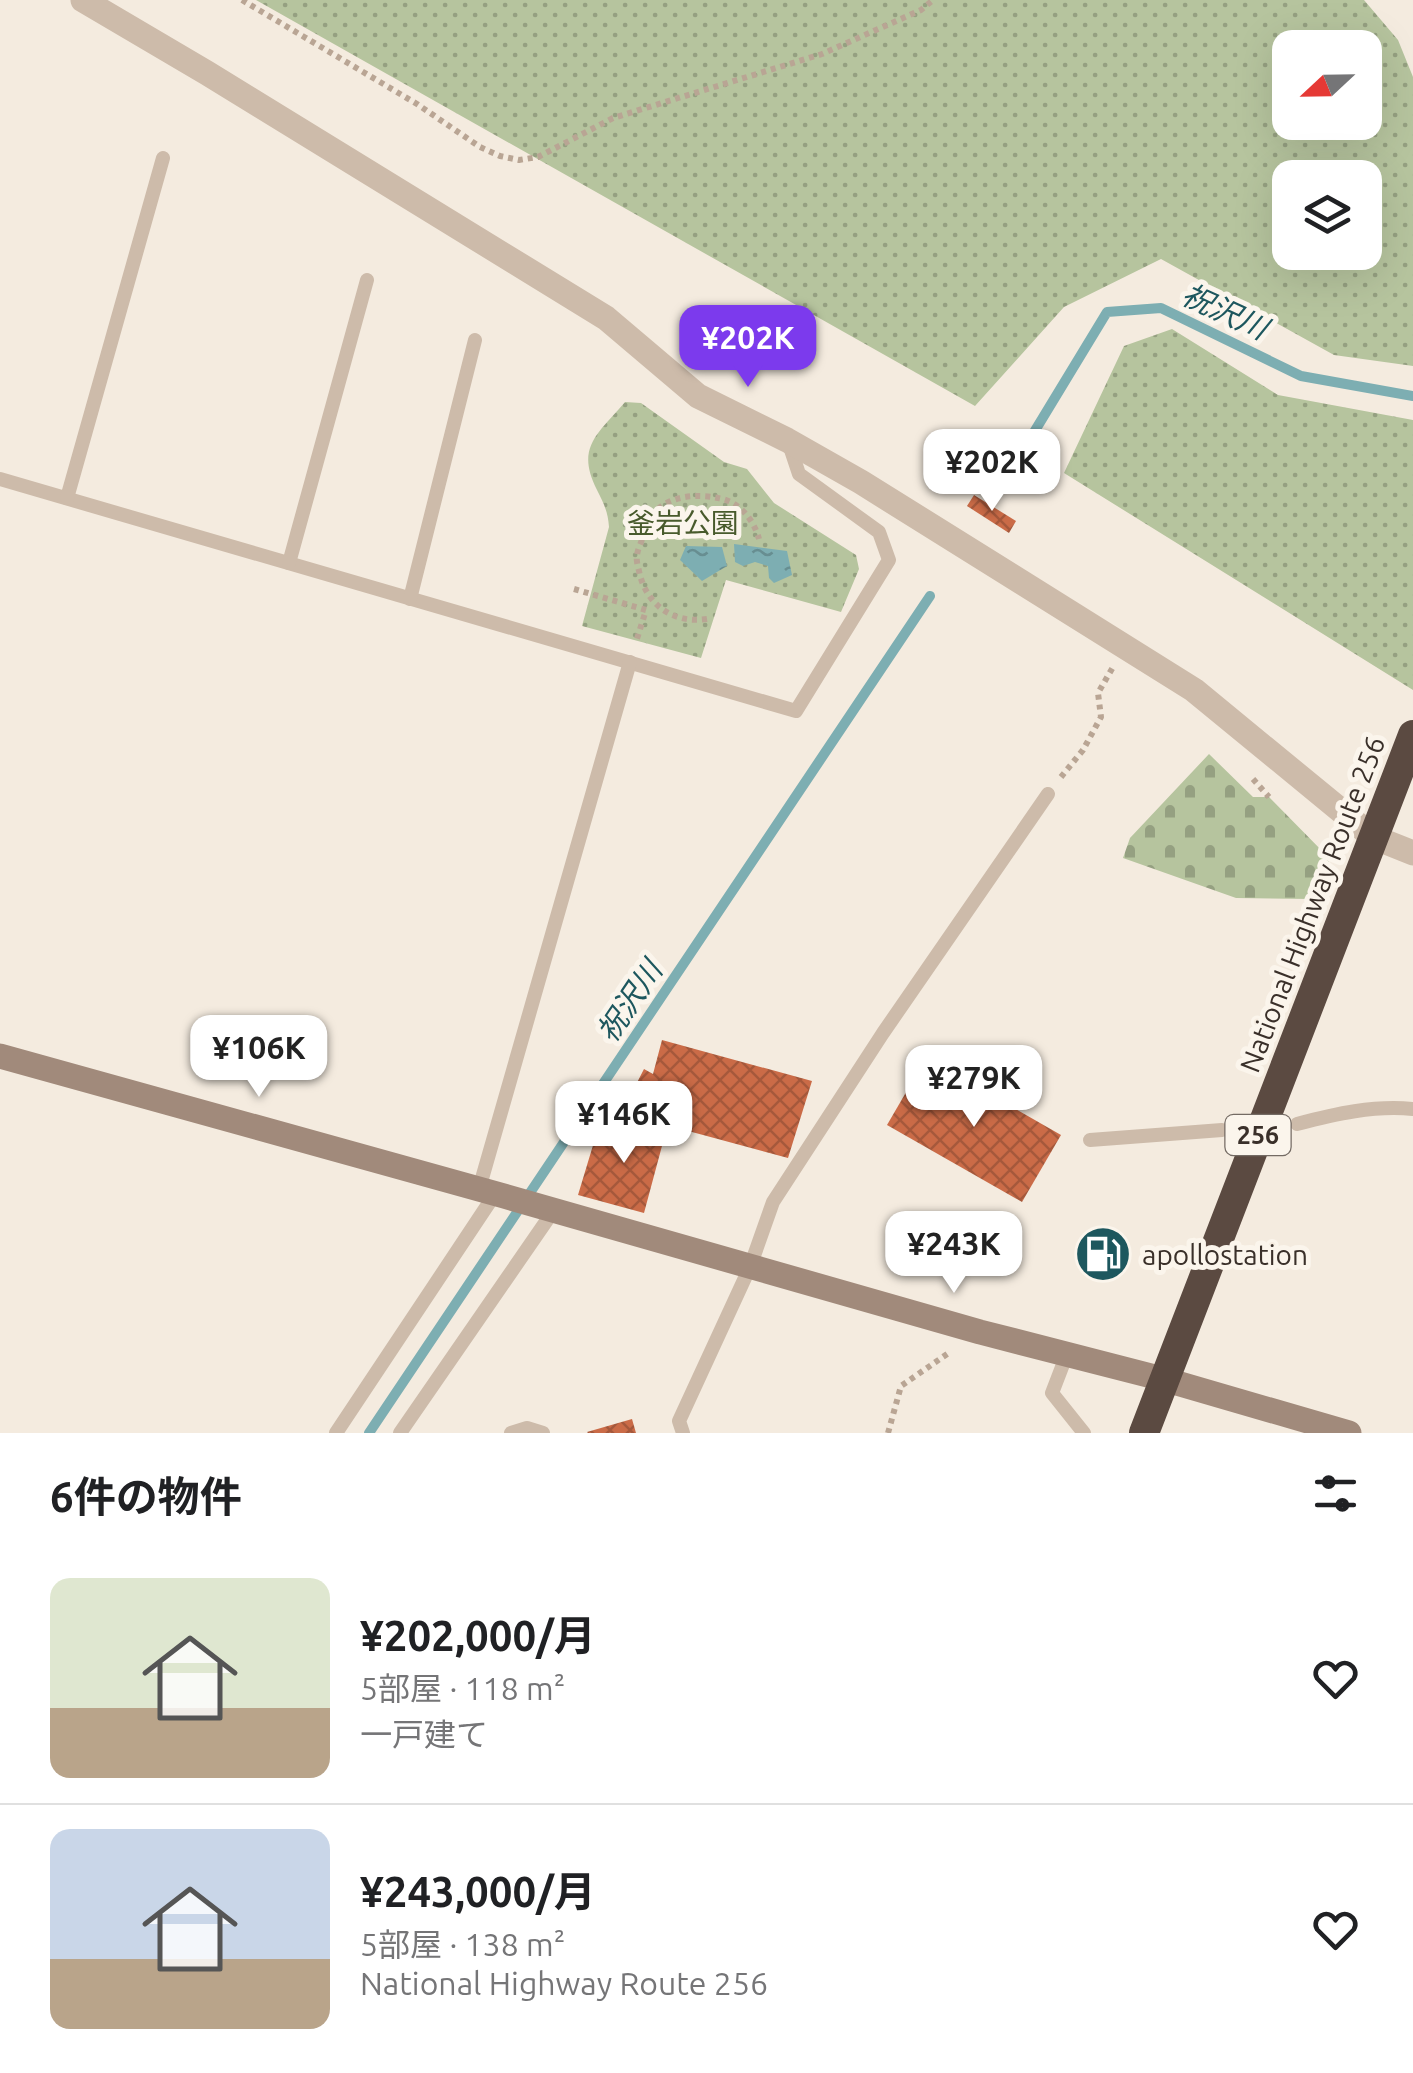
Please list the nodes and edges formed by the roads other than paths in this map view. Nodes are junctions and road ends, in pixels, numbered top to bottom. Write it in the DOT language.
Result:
graph roads {
  1 [pos="82,0"];
  2 [pos="163,158"];
  3 [pos="367,280"];
  4 [pos="475,340"];
  5 [pos="787,440"];
  6 [pos="0,479"];
  7 [pos="67,498"];
  8 [pos="289,563"];
  9 [pos="410,599"];
  10 [pos="630,662"];
  11 [pos="1413,735"];
  12 [pos="1048,794"];
  13 [pos="1377,826"];
  14 [pos="1413,853"];
  15 [pos="0,1056"];
  16 [pos="1413,1109"];
  17 [pos="1297,1124"];
  18 [pos="1222,1130"];
  19 [pos="1090,1140"];
  20 [pos="493,1193"];
  21 [pos="550,1209"];
  22 [pos="750,1267"];
  23 [pos="1067,1354"];
  24 [pos="1163,1380"];
  25 [pos="336,1433"];
  26 [pos="400,1433"];
  27 [pos="511,1433"];
  28 [pos="543,1433"];
  29 [pos="683,1433"];
  30 [pos="1084,1433"];
  31 [pos="1144,1433"];
  32 [pos="1349,1433"];
  1 -- 5 [label="street"];
  2 -- 7 [label="lane"];
  3 -- 8 [label="lane"];
  4 -- 9 [label="lane"];
  5 -- 10 [label="lane"];
  5 -- 13 [label="street"];
  6 -- 7 [label="lane"];
  7 -- 8 [label="lane"];
  8 -- 9 [label="lane"];
  9 -- 10 [label="lane"];
  10 -- 20 [label="lane"];
  11 -- 13 [label="highway, National Highway Route 256 / 256"];
  12 -- 22 [label="lane"];
  13 -- 14 [label="street"];
  13 -- 24 [label="highway, National Highway Route 256 / 256"];
  15 -- 20 [label="street"];
  16 -- 17 [label="lane"];
  18 -- 19 [label="lane"];
  20 -- 21 [label="street"];
  20 -- 25 [label="lane"];
  21 -- 22 [label="street"];
  21 -- 26 [label="lane"];
  22 -- 23 [label="street"];
  22 -- 29 [label="lane"];
  23 -- 24 [label="street"];
  23 -- 30 [label="lane"];
  24 -- 31 [label="highway, National Highway Route 256 / 256"];
  24 -- 32 [label="street"];
  27 -- 28 [label="lane"];
}
